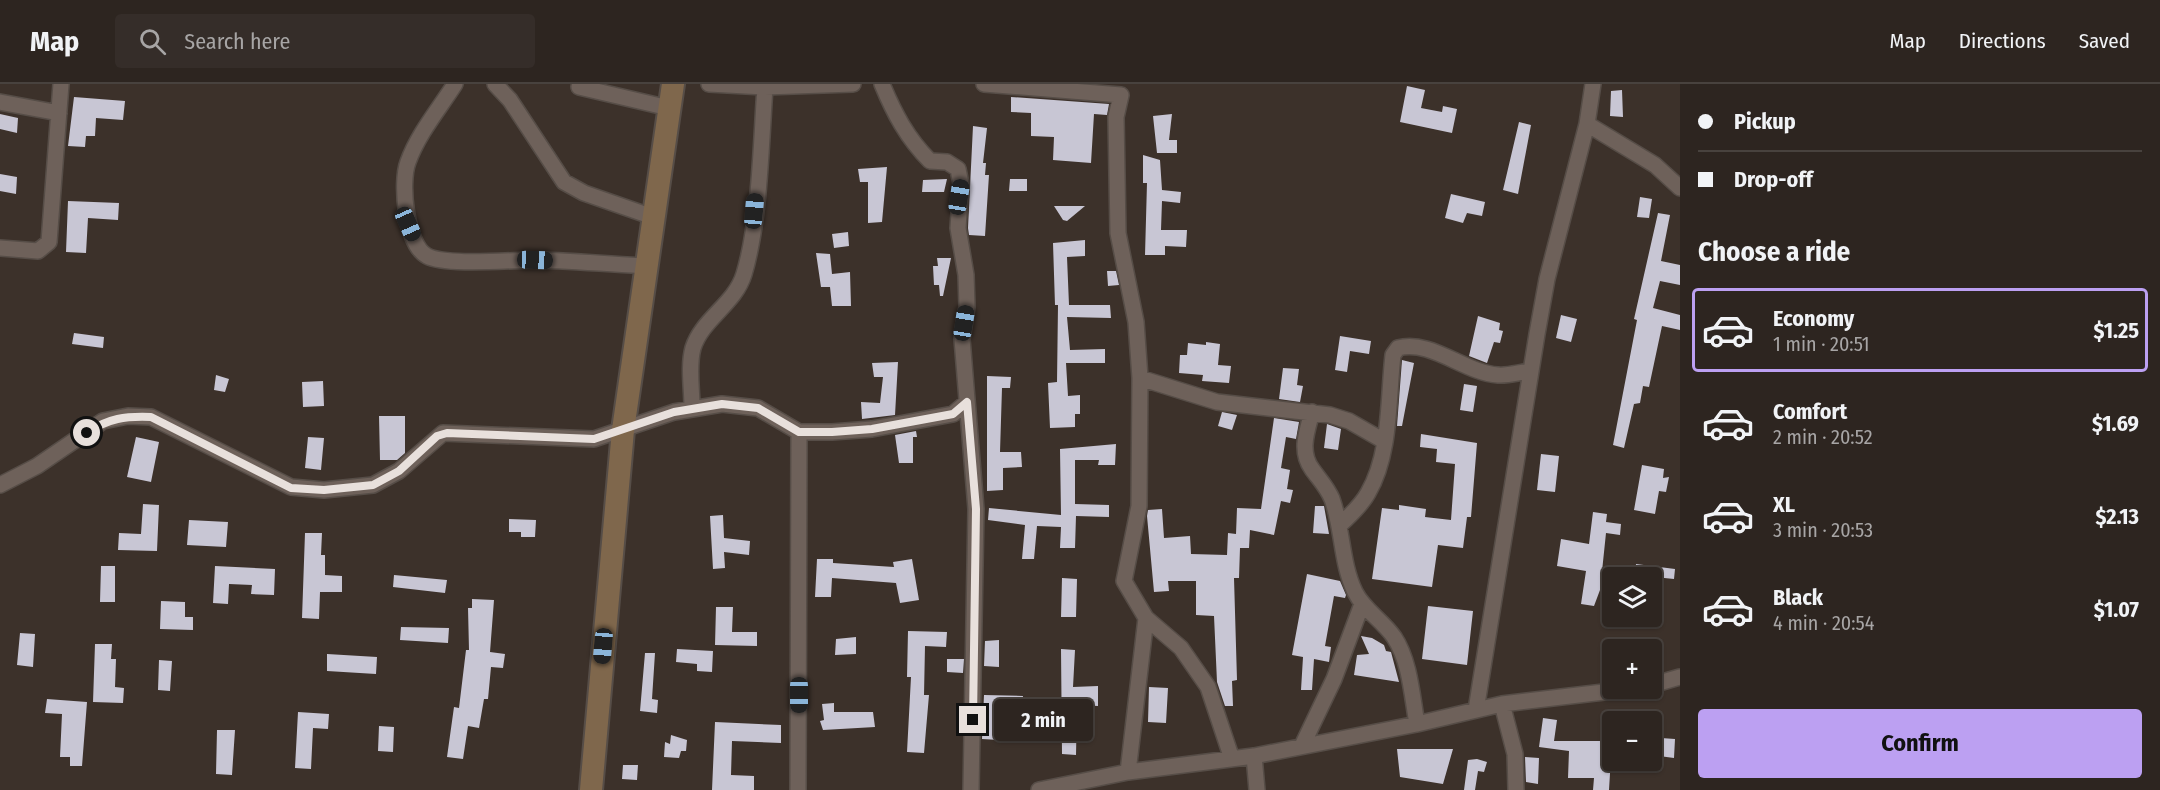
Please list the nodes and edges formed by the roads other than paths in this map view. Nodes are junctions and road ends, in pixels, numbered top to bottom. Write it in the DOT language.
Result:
graph roads {
  1 [pos="61,84"];
  2 [pos="455,84"];
  3 [pos="495,84"];
  4 [pos="673,84"];
  5 [pos="709,84"];
  6 [pos="853,84"];
  7 [pos="882,84"];
  8 [pos="984,84"];
  9 [pos="1593,84"];
  10 [pos="579,87"];
  11 [pos="765,87"];
  12 [pos="613,89"];
  13 [pos="1125,90"];
  14 [pos="0,102"];
  15 [pos="669,108"];
  16 [pos="59,113"];
  17 [pos="1587,124"];
  18 [pos="1680,188"];
  19 [pos="652,217"];
  20 [pos="0,248"];
  21 [pos="646,266"];
  22 [pos="1531,371"];
  23 [pos="1140,378"];
  24 [pos="967,402"];
  25 [pos="692,407"];
  26 [pos="1312,412"];
  27 [pos="623,430"];
  28 [pos="799,432"];
  29 [pos="1384,441"];
  30 [pos="0,485"];
  31 [pos="1340,525"];
  32 [pos="1362,604"];
  33 [pos="1146,618"];
  34 [pos="1680,677"];
  35 [pos="1662,683"];
  36 [pos="1602,692"];
  37 [pos="1502,704"];
  38 [pos="1476,710"];
  39 [pos="1417,724"];
  40 [pos="1302,746"];
  41 [pos="1254,756"];
  42 [pos="1232,759"];
  43 [pos="1128,772"];
  44 [pos="1105,783"];
  45 [pos="591,790"];
  46 [pos="798,790"];
  47 [pos="971,790"];
  48 [pos="1039,790"];
  49 [pos="1257,790"];
  50 [pos="1516,790"];
  1 -- 16 [label="street"];
  2 -- 21 [label="street"];
  3 -- 19 [label="street"];
  4 -- 15 [label="street"];
  5 -- 11 [label="street"];
  6 -- 11 [label="street"];
  7 -- 24 [label="street"];
  8 -- 13 [label="street"];
  9 -- 17 [label="street"];
  10 -- 12 [label="street"];
  11 -- 25 [label="street"];
  12 -- 15 [label="street"];
  13 -- 23 [label="street"];
  14 -- 16 [label="street"];
  15 -- 19 [label="street"];
  16 -- 20 [label="street"];
  17 -- 18 [label="street"];
  17 -- 22 [label="street"];
  19 -- 21 [label="street"];
  21 -- 27 [label="street"];
  22 -- 29 [label="street"];
  22 -- 38 [label="street"];
  23 -- 26 [label="street"];
  23 -- 33 [label="street"];
  24 -- 28 [label="street"];
  24 -- 47 [label="street"];
  25 -- 27 [label="street"];
  25 -- 28 [label="street"];
  26 -- 29 [label="street"];
  26 -- 31 [label="street"];
  27 -- 30 [label="street"];
  27 -- 45 [label="street"];
  28 -- 46 [label="street"];
  29 -- 31 [label="street"];
  31 -- 32 [label="street"];
  32 -- 39 [label="street"];
  32 -- 40 [label="street"];
  33 -- 42 [label="street"];
  33 -- 43 [label="street"];
  34 -- 35 [label="street"];
  36 -- 37 [label="street"];
  37 -- 38 [label="street"];
  37 -- 50 [label="street"];
  38 -- 39 [label="street"];
  39 -- 40 [label="street"];
  40 -- 41 [label="street"];
  41 -- 42 [label="street"];
  41 -- 49 [label="street"];
  42 -- 43 [label="street"];
  43 -- 44 [label="street"];
  44 -- 48 [label="street"];
}
